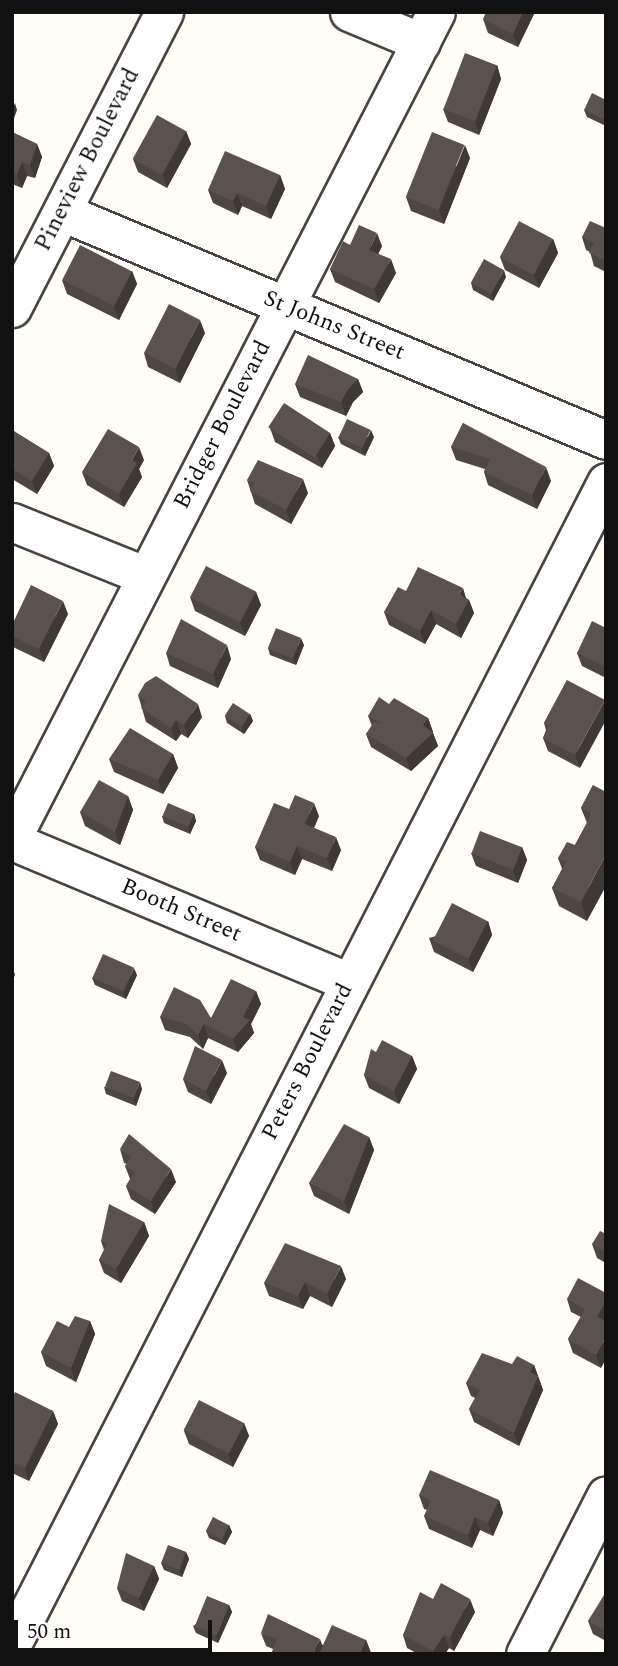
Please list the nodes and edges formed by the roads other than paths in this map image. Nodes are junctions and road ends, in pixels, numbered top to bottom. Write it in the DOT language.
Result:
graph roads {
  1 [pos="164,12"];
  2 [pos="349,12"];
  3 [pos="429,27"];
  4 [pos="62,212"];
  5 [pos="25,252"];
  6 [pos="284,306"];
  7 [pos="12,308"];
  8 [pos="606,440"];
  9 [pos="606,482"];
  10 [pos="12,522"];
  11 [pos="146,576"];
  12 [pos="12,839"];
  13 [pos="349,982"];
  14 [pos="606,1495"];
  15 [pos="12,1644"];
  16 [pos="525,1654"];
  1 -- 4 [label="street, Pineview Boulevard"];
  2 -- 3 [label="street"];
  3 -- 6 [label="street, Bridger Boulevard"];
  4 -- 5 [label="street, Pineview Boulevard"];
  4 -- 6 [label="street, St Johns Street"];
  5 -- 7 [label="street, Pineview Boulevard"];
  6 -- 8 [label="street, St Johns Street"];
  6 -- 11 [label="street, Bridger Boulevard"];
  9 -- 13 [label="street, Peters Boulevard"];
  10 -- 11 [label="street"];
  11 -- 12 [label="street, Bridger Boulevard"];
  12 -- 13 [label="street, Booth Street"];
  13 -- 15 [label="street, Peters Boulevard"];
  14 -- 16 [label="street"];
}
